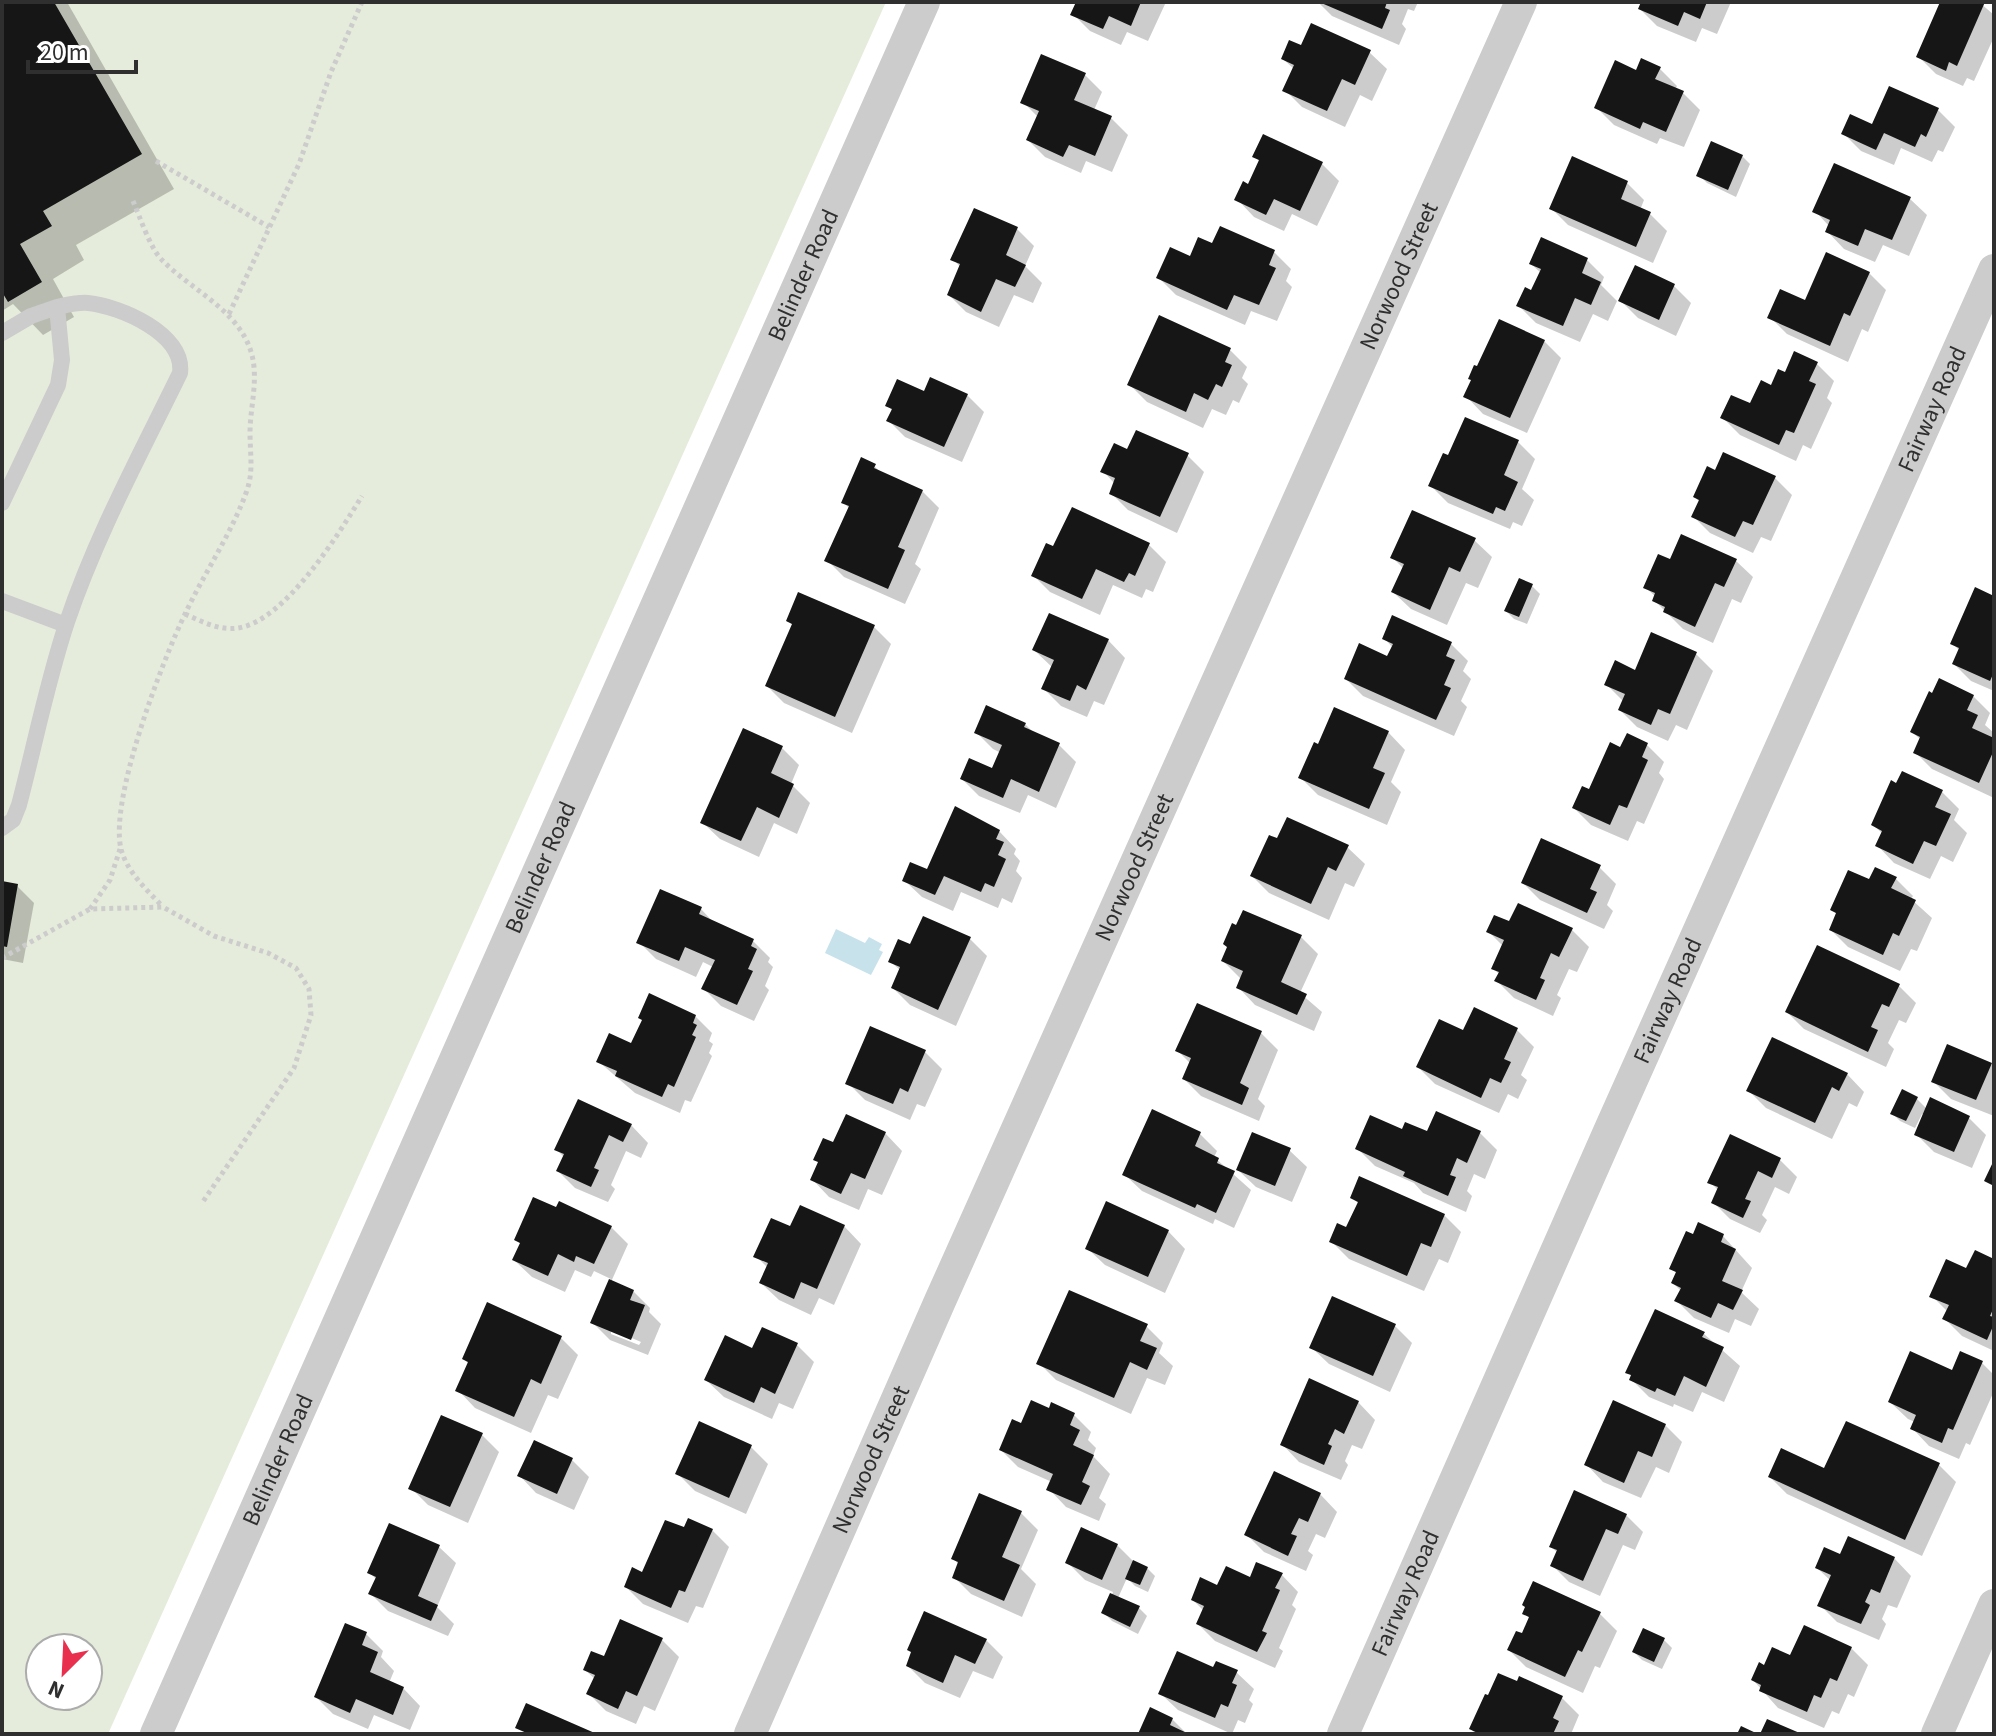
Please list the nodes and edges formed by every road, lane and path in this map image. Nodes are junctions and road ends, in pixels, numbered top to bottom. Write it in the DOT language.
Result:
graph roads {
  1 [pos="362,2"];
  2 [pos="924,2"];
  3 [pos="1521,2"];
  4 [pos="156,161"];
  5 [pos="133,201"];
  6 [pos="269,227"];
  7 [pos="1994,270"];
  8 [pos="57,307"];
  9 [pos="229,314"];
  10 [pos="2,333"];
  11 [pos="362,496"];
  12 [pos="2,503"];
  13 [pos="2,601"];
  14 [pos="185,614"];
  15 [pos="66,625"];
  16 [pos="2,828"];
  17 [pos="121,848"];
  18 [pos="163,907"];
  19 [pos="90,909"];
  20 [pos="2,958"];
  21 [pos="202,1203"];
  22 [pos="1994,1605"];
  23 [pos="156,1734"];
  24 [pos="750,1734"];
  25 [pos="1343,1734"];
  26 [pos="1937,1734"];
  1 -- 6 [label="path"];
  2 -- 23 [label="street, Belinder Road"];
  3 -- 24 [label="street, Norwood Street"];
  4 -- 6 [label="path"];
  5 -- 9 [label="path"];
  6 -- 9 [label="path"];
  7 -- 25 [label="street, Fairway Road"];
  8 -- 10 [label="lane"];
  8 -- 12 [label="lane"];
  8 -- 15 [label="lane"];
  9 -- 14 [label="path"];
  11 -- 14 [label="path"];
  13 -- 15 [label="lane"];
  14 -- 17 [label="path"];
  15 -- 16 [label="lane"];
  17 -- 18 [label="path"];
  17 -- 19 [label="path"];
  18 -- 19 [label="path"];
  18 -- 21 [label="path"];
  19 -- 20 [label="path"];
  22 -- 26 [label="street"];
}
